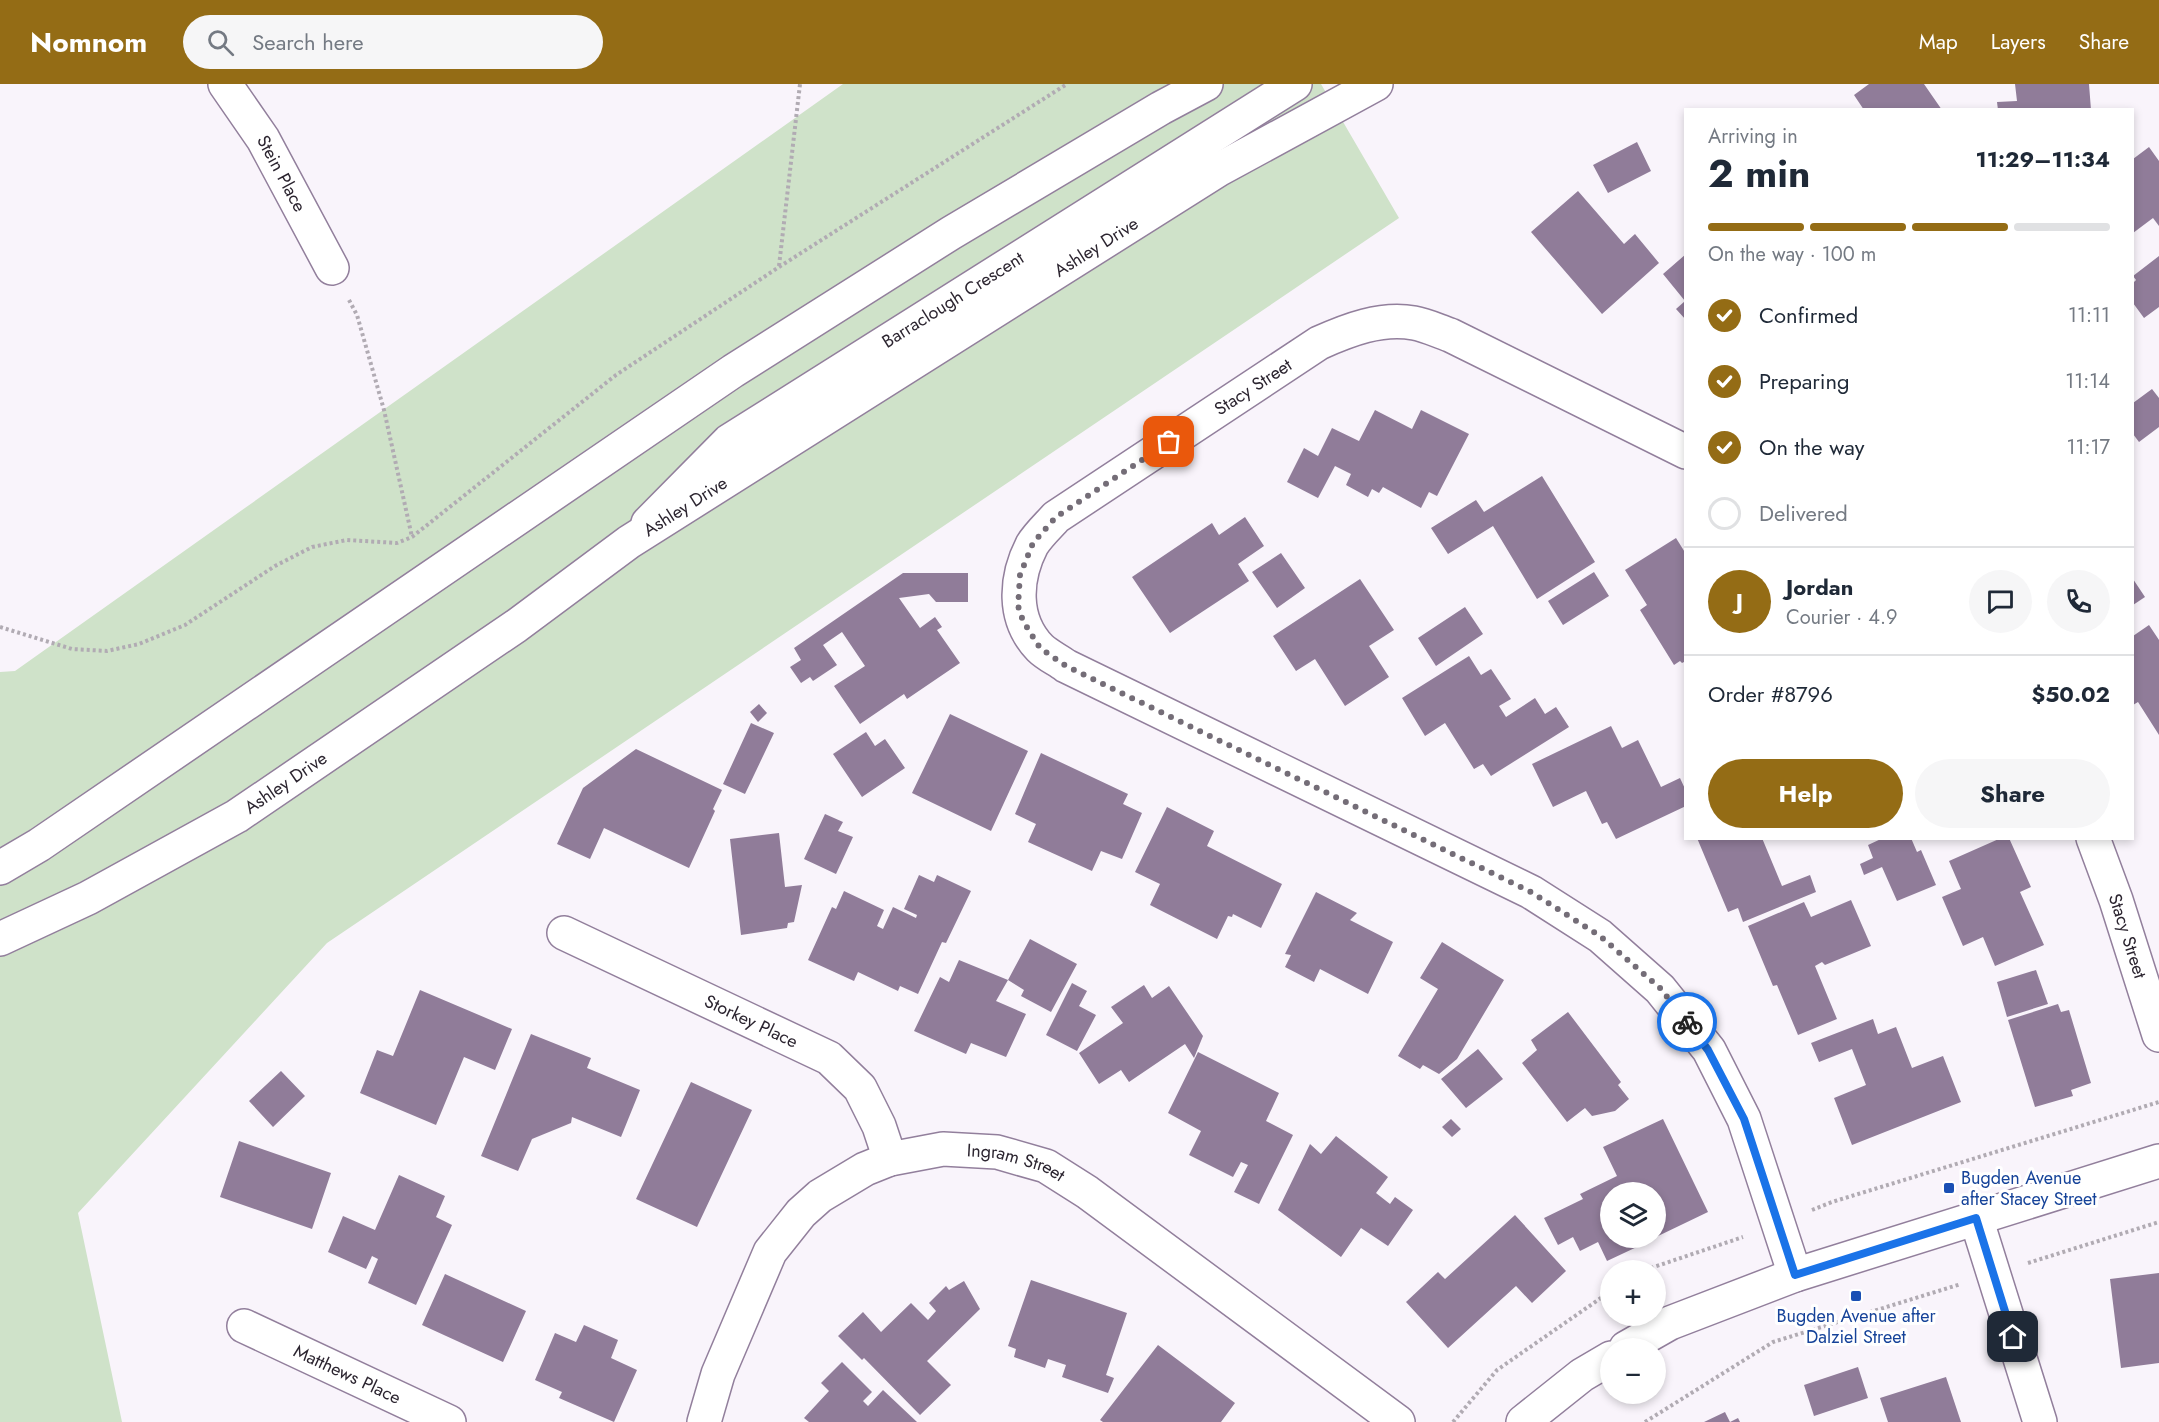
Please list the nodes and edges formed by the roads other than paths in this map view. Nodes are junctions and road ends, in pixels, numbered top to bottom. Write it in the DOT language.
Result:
graph roads {
  1 [pos="225,84"];
  2 [pos="1206,84"];
  3 [pos="1295,84"];
  4 [pos="1376,84"];
  5 [pos="1171,96"];
  6 [pos="332,268"];
  7 [pos="1684,451"];
  8 [pos="629,542"];
  9 [pos="2094,840"];
  10 [pos="0,868"];
  11 [pos="564,933"];
  12 [pos="0,939"];
  13 [pos="2159,1035"];
  14 [pos="890,1159"];
  15 [pos="2159,1161"];
  16 [pos="1976,1218"];
  17 [pos="1795,1275"];
  18 [pos="244,1326"];
  19 [pos="1644,1338"];
  20 [pos="1600,1364"];
  21 [pos="449,1422"];
  22 [pos="704,1422"];
  23 [pos="1398,1422"];
  24 [pos="1523,1422"];
  25 [pos="2040,1422"];
  1 -- 6 [label="street, Stein Place"];
  2 -- 5 [label="street"];
  3 -- 8 [label="street, Barraclough Crescent"];
  4 -- 8 [label="street, Ashley Drive"];
  5 -- 10 [label="street"];
  7 -- 17 [label="street, Stacy Street"];
  8 -- 12 [label="street, Ashley Drive"];
  9 -- 13 [label="street, Stacy Street"];
  11 -- 14 [label="street, Storkey Place"];
  14 -- 22 [label="street, Ingram Street"];
  14 -- 23 [label="street, Ingram Street"];
  15 -- 16 [label="street"];
  16 -- 17 [label="street"];
  16 -- 25 [label="street"];
  17 -- 19 [label="street"];
  18 -- 21 [label="street, Matthews Place"];
  20 -- 24 [label="street"];
}
